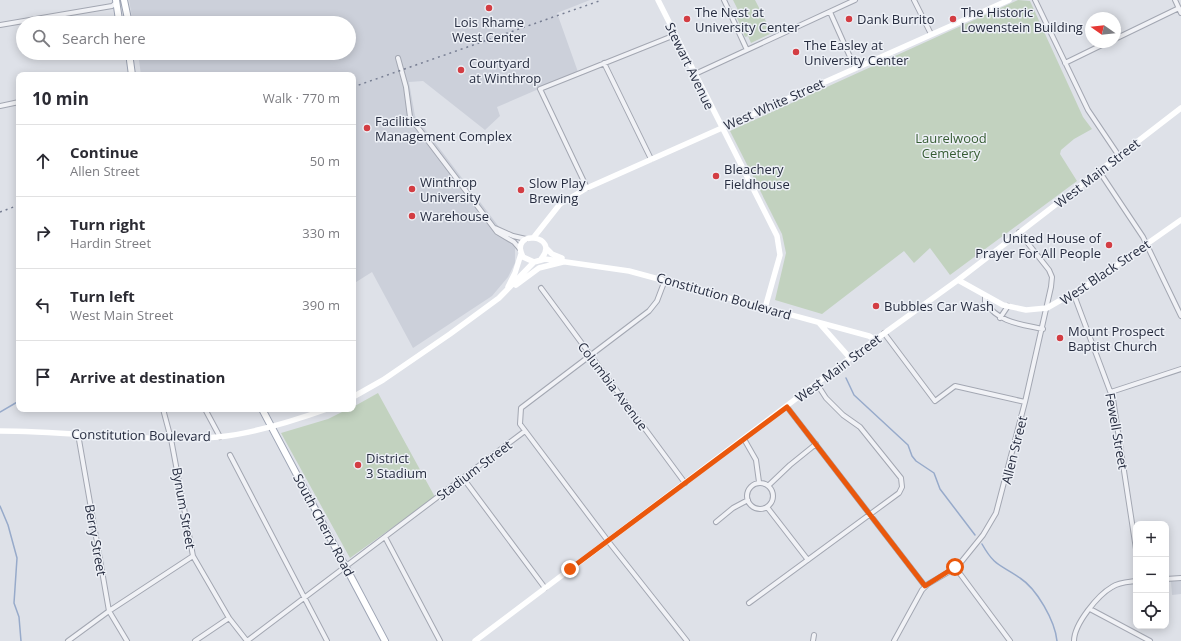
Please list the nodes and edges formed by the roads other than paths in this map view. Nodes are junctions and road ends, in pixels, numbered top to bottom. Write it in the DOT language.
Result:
graph roads {
  1 [pos="124,0"];
  2 [pos="658,0"];
  3 [pos="724,0"];
  4 [pos="855,0"];
  5 [pos="914,0"];
  6 [pos="1009,0"];
  7 [pos="1035,0"];
  8 [pos="1176,0"];
  9 [pos="117,1"];
  10 [pos="1179,8"];
  11 [pos="830,12"];
  12 [pos="1181,13"];
  13 [pos="53,16"];
  14 [pos="119,16"];
  15 [pos="127,16"];
  16 [pos="16,22"];
  17 [pos="0,25"];
  18 [pos="931,34"];
  19 [pos="675,35"];
  20 [pos="1121,36"];
  21 [pos="1096,48"];
  22 [pos="747,50"];
  23 [pos="398,58"];
  24 [pos="130,60"];
  25 [pos="604,63"];
  26 [pos="1065,63"];
  27 [pos="856,68"];
  28 [pos="132,72"];
  29 [pos="694,74"];
  30 [pos="16,103"];
  31 [pos="0,106"];
  32 [pos="1181,108"];
  33 [pos="721,128"];
  34 [pos="1118,156"];
  35 [pos="651,159"];
  36 [pos="1099,171"];
  37 [pos="587,188"];
  38 [pos="547,218"];
  39 [pos="1181,220"];
  40 [pos="495,228"];
  41 [pos="1019,232"];
  42 [pos="534,237"];
  43 [pos="526,239"];
  44 [pos="544,245"];
  45 [pos="1145,245"];
  46 [pos="521,252"];
  47 [pos="541,259"];
  48 [pos="569,261"];
  49 [pos="534,262"];
  50 [pos="665,280"];
  51 [pos="958,280"];
  52 [pos="510,288"];
  53 [pos="540,288"];
  54 [pos="504,293"];
  55 [pos="1074,295"];
  56 [pos="985,297"];
  57 [pos="1008,306"];
  58 [pos="765,308"];
  59 [pos="1048,308"];
  60 [pos="1179,309"];
  61 [pos="1181,316"];
  62 [pos="1000,318"];
  63 [pos="820,324"];
  64 [pos="1043,329"];
  65 [pos="884,334"];
  66 [pos="876,340"];
  67 [pos="590,356"];
  68 [pos="850,358"];
  69 [pos="1181,369"];
  70 [pos="817,384"];
  71 [pos="1111,392"];
  72 [pos="356,395"];
  73 [pos="1025,402"];
  74 [pos="787,407"];
  75 [pos="164,412"];
  76 [pos="207,412"];
  77 [pos="264,412"];
  78 [pos="317,412"];
  79 [pos="272,426"];
  80 [pos="0,431"];
  81 [pos="525,431"];
  82 [pos="78,434"];
  83 [pos="220,437"];
  84 [pos="171,439"];
  85 [pos="744,439"];
  86 [pos="816,444"];
  87 [pos="230,455"];
  88 [pos="463,478"];
  89 [pos="759,482"];
  90 [pos="685,483"];
  91 [pos="769,485"];
  92 [pos="748,500"];
  93 [pos="766,507"];
  94 [pos="869,514"];
  95 [pos="716,522"];
  96 [pos="1133,530"];
  97 [pos="385,537"];
  98 [pos="608,541"];
  99 [pos="193,556"];
  100 [pos="808,560"];
  101 [pos="346,567"];
  102 [pos="955,567"];
  103 [pos="1181,578"];
  104 [pos="1169,579"];
  105 [pos="1133,582"];
  106 [pos="925,586"];
  107 [pos="545,588"];
  108 [pos="304,598"];
  109 [pos="750,603"];
  110 [pos="1090,609"];
  111 [pos="109,611"];
  112 [pos="229,618"];
  113 [pos="814,635"];
  114 [pos="68,641"];
  115 [pos="126,641"];
  116 [pos="195,641"];
  117 [pos="247,641"];
  118 [pos="328,641"];
  119 [pos="385,641"];
  120 [pos="440,641"];
  121 [pos="475,641"];
  122 [pos="687,641"];
  123 [pos="813,641"];
  124 [pos="894,641"];
  125 [pos="1010,641"];
  126 [pos="1074,641"];
  127 [pos="1150,641"];
  1 -- 15 [label="main road"];
  2 -- 19 [label="street, Stewart Avenue"];
  3 -- 22 [label="street"];
  4 -- 11 [label="street"];
  5 -- 18 [label="street"];
  6 -- 18 [label="street, West White Street"];
  7 -- 26 [label="street"];
  8 -- 10 [label="street"];
  9 -- 13 [label="street"];
  9 -- 14 [label="main road"];
  10 -- 12 [label="street"];
  10 -- 20 [label="street"];
  11 -- 22 [label="street"];
  11 -- 27 [label="street"];
  16 -- 17 [label="street"];
  18 -- 27 [label="street, West White Street"];
  19 -- 25 [label="street"];
  19 -- 29 [label="street, Stewart Avenue"];
  21 -- 26 [label="street"];
  22 -- 29 [label="street"];
  23 -- 40 [label="street"];
  24 -- 28 [label="main road"];
  25 -- 35 [label="street"];
  25 -- 37 [label="street"];
  26 -- 34 [label="street"];
  27 -- 33 [label="street, West White Street"];
  29 -- 33 [label="street, Stewart Avenue"];
  30 -- 31 [label="street"];
  32 -- 34 [label="street, West Main Street"];
  33 -- 35 [label="street, West White Street"];
  33 -- 58 [label="street, Stewart Avenue"];
  34 -- 36 [label="street, West Main Street"];
  35 -- 37 [label="street, West White Street"];
  36 -- 41 [label="street, West Main Street"];
  36 -- 45 [label="street"];
  37 -- 38 [label="street, West White Street"];
  38 -- 42 [label="street, West White Street"];
  38 -- 44 [label="street"];
  39 -- 45 [label="street, West Black Street"];
  40 -- 43 [label="street"];
  40 -- 46 [label="street"];
  41 -- 51 [label="street, West Main Street"];
  41 -- 59 [label="street, Allen Street"];
  42 -- 43 [label="street"];
  42 -- 44 [label="street, Constitution Boulevard"];
  43 -- 46 [label="street, Constitution Boulevard"];
  44 -- 47 [label="street"];
  44 -- 48 [label="street, Constitution Boulevard"];
  45 -- 55 [label="street, West Black Street"];
  45 -- 60 [label="street"];
  46 -- 49 [label="street"];
  46 -- 54 [label="street, Constitution Boulevard"];
  47 -- 48 [label="street, Constitution Boulevard"];
  47 -- 49 [label="street, Constitution Boulevard"];
  48 -- 50 [label="street, Constitution Boulevard"];
  48 -- 52 [label="street"];
  49 -- 52 [label="street, Constitution Boulevard"];
  50 -- 58 [label="street, Constitution Boulevard"];
  50 -- 67 [label="street"];
  51 -- 56 [label="street, West Black Street"];
  51 -- 65 [label="street, West Main Street"];
  52 -- 54 [label="street, Constitution Boulevard"];
  53 -- 67 [label="street, Columbia Avenue"];
  54 -- 72 [label="street, Constitution Boulevard"];
  55 -- 59 [label="street, West Black Street"];
  55 -- 71 [label="street, Fewell Street"];
  56 -- 57 [label="street, West Black Street"];
  56 -- 62 [label="street"];
  57 -- 59 [label="street, West Black Street"];
  57 -- 62 [label="street"];
  58 -- 63 [label="street, Constitution Boulevard"];
  59 -- 64 [label="street, Allen Street"];
  60 -- 61 [label="street"];
  62 -- 64 [label="street"];
  63 -- 66 [label="street, Constitution Boulevard"];
  63 -- 68 [label="street"];
  64 -- 73 [label="street, Allen Street"];
  65 -- 66 [label="street, West Main Street"];
  65 -- 73 [label="street"];
  66 -- 68 [label="street, West Main Street"];
  67 -- 81 [label="street"];
  67 -- 90 [label="street, Columbia Avenue"];
  68 -- 70 [label="street, West Main Street"];
  69 -- 71 [label="street"];
  70 -- 74 [label="street, West Main Street"];
  70 -- 94 [label="street"];
  71 -- 96 [label="street, Fewell Street"];
  73 -- 102 [label="street, Allen Street"];
  74 -- 85 [label="street, West Main Street"];
  74 -- 86 [label="street"];
  75 -- 84 [label="street, Bynum Street"];
  76 -- 83 [label="street"];
  77 -- 79 [label="main road, South Cherry Road"];
  78 -- 79 [label="street, Constitution Boulevard"];
  79 -- 83 [label="street, Constitution Boulevard"];
  79 -- 101 [label="main road, South Cherry Road"];
  80 -- 82 [label="street, Constitution Boulevard"];
  81 -- 88 [label="street, Stadium Street"];
  81 -- 98 [label="street"];
  82 -- 84 [label="street, Constitution Boulevard"];
  82 -- 111 [label="street, Berry Street"];
  83 -- 84 [label="street, Constitution Boulevard"];
  84 -- 99 [label="street, Bynum Street"];
  85 -- 89 [label="street"];
  85 -- 90 [label="street, West Main Street"];
  86 -- 91 [label="street"];
  86 -- 94 [label="street"];
  87 -- 108 [label="street"];
  88 -- 97 [label="street, Stadium Street"];
  88 -- 107 [label="street"];
  89 -- 91 [label="street"];
  89 -- 92 [label="street"];
  90 -- 98 [label="street, West Main Street"];
  91 -- 93 [label="street"];
  92 -- 93 [label="street"];
  92 -- 95 [label="street"];
  93 -- 100 [label="street"];
  94 -- 100 [label="street"];
  94 -- 106 [label="street"];
  97 -- 101 [label="street, Stadium Street"];
  97 -- 120 [label="street"];
  98 -- 107 [label="street, West Main Street"];
  98 -- 122 [label="street"];
  99 -- 111 [label="street"];
  99 -- 112 [label="street, Bynum Street"];
  100 -- 109 [label="street"];
  101 -- 108 [label="street, Stadium Street"];
  101 -- 119 [label="main road, South Cherry Road"];
  102 -- 106 [label="street, Allen Street"];
  102 -- 125 [label="street"];
  103 -- 104 [label="street"];
  105 -- 110 [label="street"];
  106 -- 124 [label="street, Allen Street"];
  107 -- 121 [label="street, West Main Street"];
  108 -- 117 [label="street, Stadium Street"];
  108 -- 118 [label="street"];
  110 -- 126 [label="street"];
  110 -- 127 [label="street"];
  111 -- 114 [label="street"];
  111 -- 115 [label="street, Berry Street"];
  112 -- 116 [label="street"];
  112 -- 117 [label="street, Bynum Street"];
  113 -- 123 [label="street"];
}
